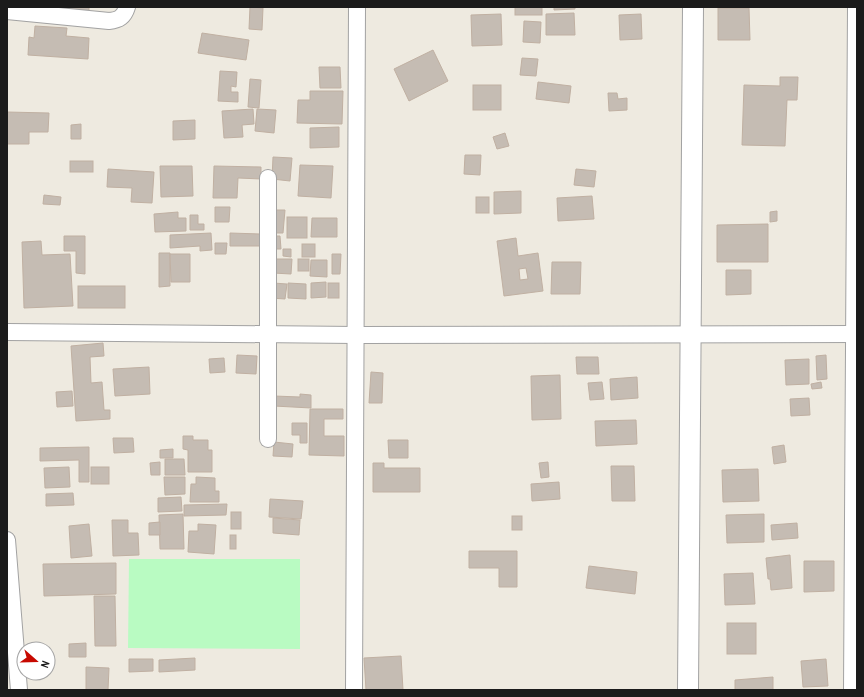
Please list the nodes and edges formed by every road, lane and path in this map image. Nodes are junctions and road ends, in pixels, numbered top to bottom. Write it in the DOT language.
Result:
graph roads {
  1 [pos="127,7"];
  2 [pos="357,7"];
  3 [pos="693,7"];
  4 [pos="856,7"];
  5 [pos="7,11"];
  6 [pos="268,178"];
  7 [pos="7,332"];
  8 [pos="691,334"];
  9 [pos="855,334"];
  10 [pos="269,335"];
  11 [pos="356,335"];
  12 [pos="268,439"];
  13 [pos="7,540"];
  14 [pos="9,600"];
  15 [pos="19,690"];
  16 [pos="354,690"];
  17 [pos="688,690"];
  18 [pos="852,690"];
  1 -- 5 [label="street"];
  2 -- 11 [label="street"];
  3 -- 8 [label="street"];
  4 -- 9 [label="street"];
  6 -- 10 [label="street"];
  7 -- 10 [label="street"];
  8 -- 9 [label="street"];
  8 -- 11 [label="street"];
  8 -- 17 [label="street"];
  9 -- 18 [label="street"];
  10 -- 11 [label="street"];
  10 -- 12 [label="street"];
  11 -- 16 [label="street"];
  13 -- 14 [label="street"];
  14 -- 15 [label="street"];
}
